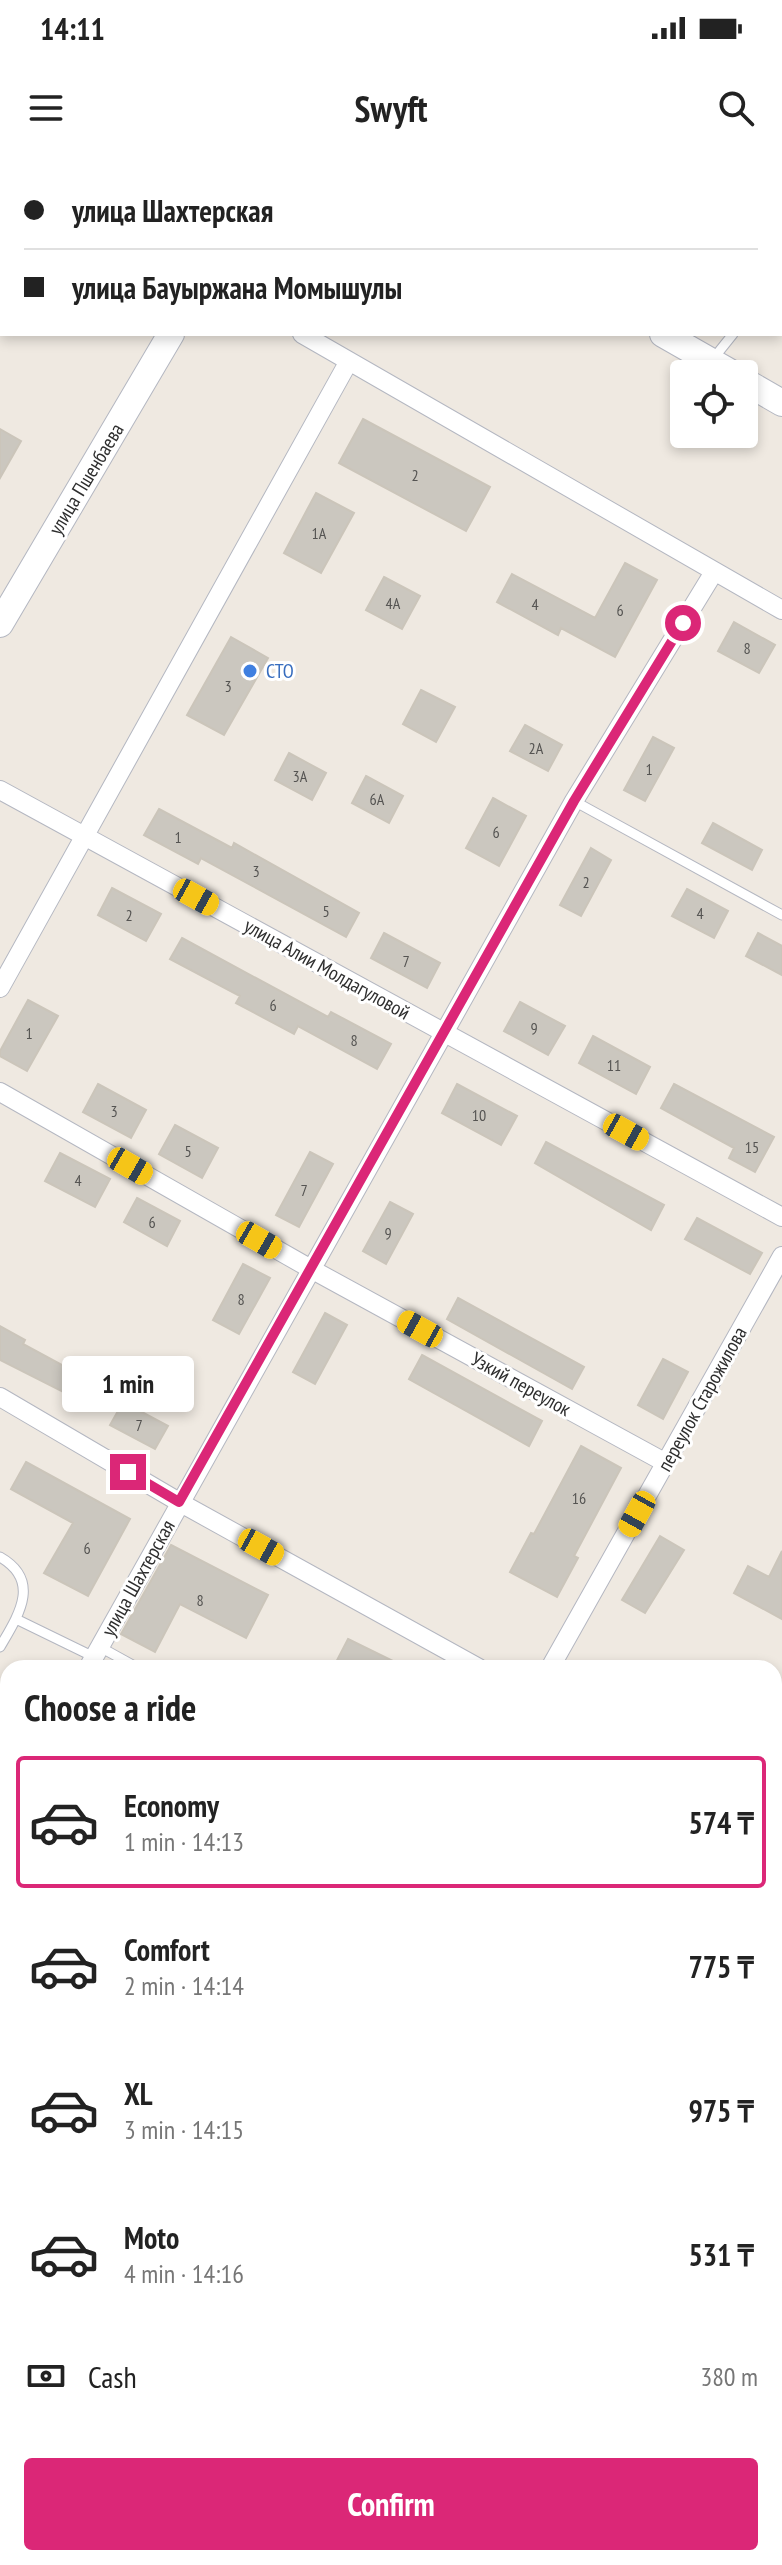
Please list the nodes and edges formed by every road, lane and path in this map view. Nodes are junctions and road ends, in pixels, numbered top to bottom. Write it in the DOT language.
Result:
graph roads {
  1 [pos="170,336"];
  2 [pos="305,336"];
  3 [pos="666,336"];
  4 [pos="732,336"];
  5 [pos="708,360"];
  6 [pos="725,360"];
  7 [pos="349,361"];
  8 [pos="758,389"];
  9 [pos="782,403"];
  10 [pos="714,572"];
  11 [pos="782,610"];
  12 [pos="0,624"];
  13 [pos="0,790"];
  14 [pos="574,801"];
  15 [pos="86,837"];
  16 [pos="782,915"];
  17 [pos="0,988"];
  18 [pos="444,1033"];
  19 [pos="0,1092"];
  20 [pos="782,1217"];
  21 [pos="782,1256"];
  22 [pos="311,1269"];
  23 [pos="0,1397"];
  24 [pos="666,1463"];
  25 [pos="179,1502"];
  26 [pos="0,1557"];
  27 [pos="16,1619"];
  28 [pos="0,1647"];
  29 [pos="94,1657"];
  30 [pos="465,1660"];
  31 [pos="555,1660"];
  1 -- 12 [label="street, улица Пшенбаева"];
  2 -- 7 [label="street"];
  3 -- 5 [label="street"];
  4 -- 6 [label="lane"];
  7 -- 10 [label="street"];
  7 -- 15 [label="street"];
  8 -- 9 [label="street"];
  10 -- 11 [label="street"];
  10 -- 14 [label="street, улица Шахтерская"];
  13 -- 15 [label="street, улица Алии Молдагуловой"];
  14 -- 16 [label="lane"];
  14 -- 18 [label="street, улица Шахтерская"];
  15 -- 17 [label="street"];
  15 -- 18 [label="street, улица Алии Молдагуловой"];
  18 -- 20 [label="street, улица Алии Молдагуловой"];
  18 -- 22 [label="street, улица Шахтерская"];
  19 -- 22 [label="street, Узкий переулок"];
  21 -- 24 [label="street, переулок Старожилова"];
  22 -- 24 [label="street, Узкий переулок"];
  22 -- 25 [label="street, улица Шахтерская"];
  23 -- 25 [label="street"];
  24 -- 31 [label="street, переулок Старожилова"];
  25 -- 29 [label="street, улица Шахтерская"];
  25 -- 30 [label="street"];
  26 -- 27 [label="lane"];
  27 -- 28 [label="lane"];
  27 -- 29 [label="lane"];
}
